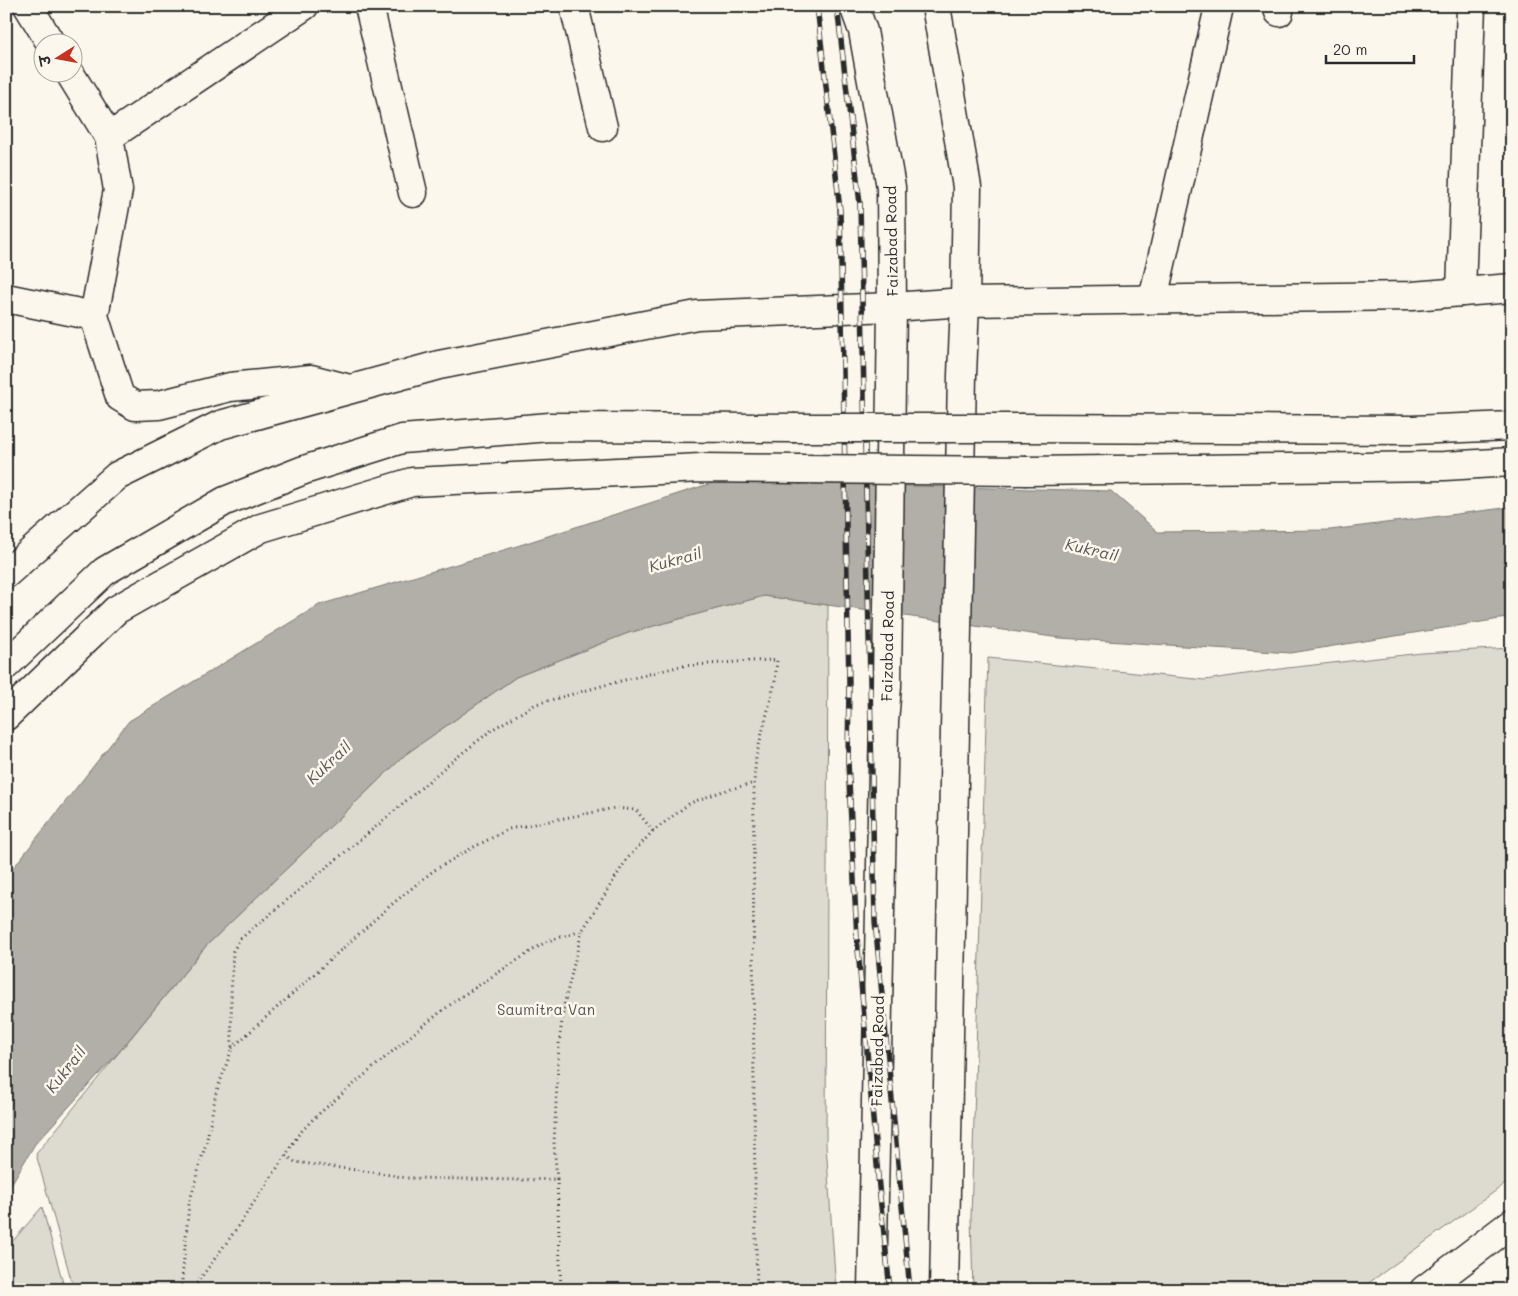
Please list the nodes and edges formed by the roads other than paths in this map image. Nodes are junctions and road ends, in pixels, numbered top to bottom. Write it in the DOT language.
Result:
graph roads {
  1 [pos="28,6"];
  2 [pos="304,6"];
  3 [pos="369,6"];
  4 [pos="574,6"];
  5 [pos="854,6"];
  6 [pos="936,6"];
  7 [pos="1471,6"];
  8 [pos="1219,7"];
  9 [pos="44,32"];
  10 [pos="75,82"];
  11 [pos="603,127"];
  12 [pos="108,137"];
  13 [pos="413,193"];
  14 [pos="1512,288"];
  15 [pos="1461,292"];
  16 [pos="6,298"];
  17 [pos="1154,299"];
  18 [pos="965,302"];
  19 [pos="892,307"];
  20 [pos="94,316"];
  21 [pos="352,389"];
  22 [pos="1512,426"];
  23 [pos="1512,462"];
  24 [pos="6,574"];
  25 [pos="6,665"];
  26 [pos="6,716"];
  27 [pos="1512,1223"];
  28 [pos="872,1290"];
  29 [pos="944,1290"];
  30 [pos="1424,1290"];
  1 -- 9 [label="street"];
  2 -- 12 [label="street"];
  3 -- 13 [label="street"];
  4 -- 11 [label="street"];
  5 -- 19 [label="street, Faizabad Road"];
  6 -- 18 [label="street"];
  7 -- 15 [label="street"];
  8 -- 17 [label="street"];
  10 -- 12 [label="street"];
  12 -- 20 [label="street"];
  14 -- 15 [label="street"];
  15 -- 17 [label="street"];
  16 -- 20 [label="street"];
  17 -- 18 [label="street"];
  18 -- 19 [label="street"];
  18 -- 29 [label="street, bridge"];
  19 -- 21 [label="street"];
  19 -- 28 [label="street, Faizabad Road, bridge"];
  20 -- 21 [label="street"];
  21 -- 24 [label="street"];
  22 -- 25 [label="street, bridge"];
  23 -- 26 [label="street, bridge"];
  27 -- 30 [label="street"];
}
